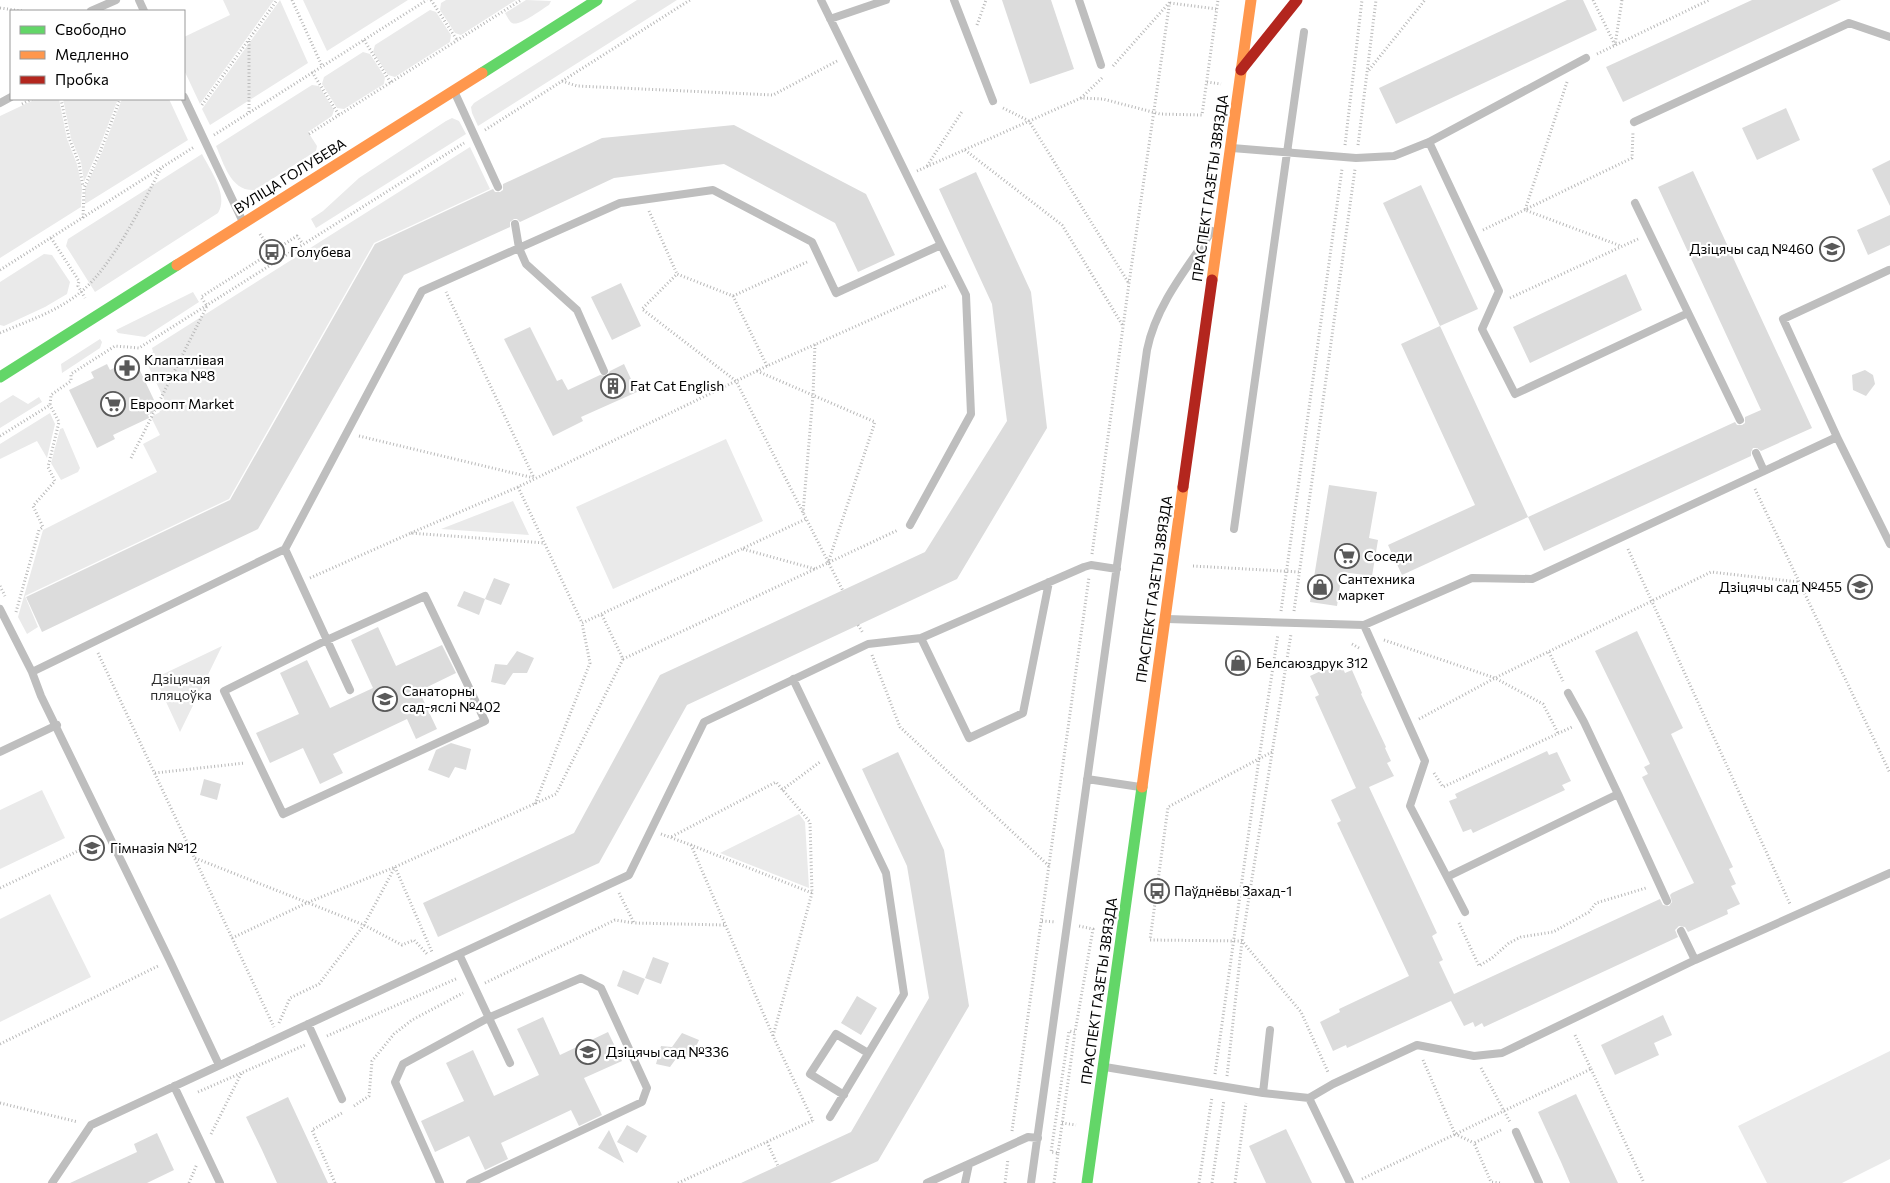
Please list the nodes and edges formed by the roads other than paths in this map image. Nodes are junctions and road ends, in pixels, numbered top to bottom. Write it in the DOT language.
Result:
graph roads {
  1 [pos="116,0"];
  2 [pos="597,0"];
  3 [pos="821,0"];
  4 [pos="886,0"];
  5 [pos="954,0"];
  6 [pos="1079,0"];
  7 [pos="1251,0"];
  8 [pos="1297,0"];
  9 [pos="93,10"];
  10 [pos="830,19"];
  11 [pos="1304,32"];
  12 [pos="1890,38"];
  13 [pos="1586,58"];
  14 [pos="1101,65"];
  15 [pos="1241,70"];
  16 [pos="453,91"];
  17 [pos="185,99"];
  18 [pos="993,102"];
  19 [pos="1634,122"];
  20 [pos="1429,142"];
  21 [pos="1231,148"];
  22 [pos="1287,152"];
  23 [pos="498,187"];
  24 [pos="1635,203"];
  25 [pos="1221,218"];
  26 [pos="244,223"];
  27 [pos="515,224"];
  28 [pos="942,245"];
  29 [pos="519,248"];
  30 [pos="1889,270"];
  31 [pos="1688,313"];
  32 [pos="604,371"];
  33 [pos="0,378"];
  34 [pos="1740,420"];
  35 [pos="1837,436"];
  36 [pos="1756,454"];
  37 [pos="1764,471"];
  38 [pos="910,525"];
  39 [pos="1234,529"];
  40 [pos="1890,544"];
  41 [pos="285,549"];
  42 [pos="1117,569"];
  43 [pos="1049,582"];
  44 [pos="0,609"];
  45 [pos="1165,619"];
  46 [pos="1364,625"];
  47 [pos="922,638"];
  48 [pos="327,640"];
  49 [pos="32,672"];
  50 [pos="794,679"];
  51 [pos="350,690"];
  52 [pos="1568,693"];
  53 [pos="57,725"];
  54 [pos="0,752"];
  55 [pos="1088,779"];
  56 [pos="1142,787"];
  57 [pos="1618,794"];
  58 [pos="1890,873"];
  59 [pos="1447,877"];
  60 [pos="1666,901"];
  61 [pos="1465,912"];
  62 [pos="1681,931"];
  63 [pos="459,954"];
  64 [pos="1695,960"];
  65 [pos="488,1018"];
  66 [pos="308,1024"];
  67 [pos="1270,1030"];
  68 [pos="868,1054"];
  69 [pos="510,1063"];
  70 [pos="219,1065"];
  71 [pos="1103,1067"];
  72 [pos="174,1086"];
  73 [pos="1263,1093"];
  74 [pos="844,1095"];
  75 [pos="1309,1098"];
  76 [pos="342,1099"];
  77 [pos="832,1114"];
  78 [pos="1514,1129"];
  79 [pos="1038,1138"];
  80 [pos="969,1164"];
  81 [pos="52,1183"];
  82 [pos="220,1183"];
  83 [pos="440,1183"];
  84 [pos="470,1183"];
  85 [pos="927,1183"];
  86 [pos="965,1183"];
  87 [pos="1031,1183"];
  88 [pos="1087,1183"];
  89 [pos="1352,1183"];
  90 [pos="1539,1183"];
  1 -- 9 [label="lane"];
  2 -- 16 [label="main road, ВУЛІЦА ГОЛУБЕВА"];
  3 -- 10 [label="lane"];
  4 -- 10 [label="lane"];
  5 -- 18 [label="lane"];
  6 -- 14 [label="lane"];
  7 -- 15 [label="main road, ПРАСПЕКТ ГАЗЕТЫ ЗВЯЗДА"];
  8 -- 15 [label="main road"];
  10 -- 28 [label="lane"];
  11 -- 22 [label="lane"];
  12 -- 19 [label="lane"];
  13 -- 20 [label="lane"];
  15 -- 21 [label="main road, ПРАСПЕКТ ГАЗЕТЫ ЗВЯЗДА"];
  16 -- 23 [label="lane"];
  16 -- 26 [label="main road, ВУЛІЦА ГОЛУБЕВА"];
  17 -- 26 [label="lane"];
  20 -- 22 [label="lane"];
  20 -- 31 [label="lane"];
  21 -- 22 [label="lane"];
  21 -- 25 [label="main road, ПРАСПЕКТ ГАЗЕТЫ ЗВЯЗДА"];
  22 -- 39 [label="lane"];
  24 -- 31 [label="lane"];
  25 -- 42 [label="lane"];
  25 -- 45 [label="main road, ПРАСПЕКТ ГАЗЕТЫ ЗВЯЗДА"];
  26 -- 33 [label="main road, ВУЛІЦА ГОЛУБЕВА"];
  27 -- 29 [label="lane"];
  28 -- 29 [label="lane"];
  28 -- 38 [label="lane"];
  29 -- 32 [label="lane"];
  29 -- 41 [label="lane"];
  30 -- 35 [label="lane"];
  31 -- 34 [label="lane"];
  35 -- 37 [label="lane"];
  35 -- 40 [label="lane"];
  36 -- 37 [label="lane"];
  37 -- 46 [label="lane"];
  41 -- 48 [label="lane"];
  41 -- 49 [label="lane"];
  42 -- 43 [label="lane"];
  42 -- 55 [label="lane"];
  43 -- 47 [label="lane"];
  43 -- 47 [label="lane"];
  44 -- 49 [label="lane"];
  45 -- 46 [label="lane"];
  45 -- 56 [label="main road, ПРАСПЕКТ ГАЗЕТЫ ЗВЯЗДА"];
  46 -- 59 [label="lane"];
  47 -- 50 [label="lane"];
  48 -- 48 [label="lane"];
  48 -- 51 [label="lane"];
  49 -- 53 [label="lane"];
  50 -- 63 [label="lane"];
  50 -- 68 [label="lane"];
  52 -- 57 [label="lane"];
  53 -- 54 [label="lane"];
  53 -- 70 [label="lane"];
  55 -- 56 [label="lane"];
  55 -- 79 [label="lane"];
  56 -- 71 [label="main road, ПРАСПЕКТ ГАЗЕТЫ ЗВЯЗДА"];
  57 -- 59 [label="lane"];
  57 -- 60 [label="lane"];
  58 -- 64 [label="lane"];
  59 -- 61 [label="lane"];
  62 -- 64 [label="lane"];
  63 -- 65 [label="lane"];
  63 -- 66 [label="lane"];
  64 -- 75 [label="lane"];
  65 -- 69 [label="lane"];
  65 -- 83 [label="lane"];
  65 -- 84 [label="lane"];
  66 -- 70 [label="lane"];
  66 -- 76 [label="lane"];
  67 -- 73 [label="lane"];
  68 -- 74 [label="lane"];
  68 -- 74 [label="lane"];
  70 -- 72 [label="lane"];
  71 -- 73 [label="lane"];
  71 -- 88 [label="main road, ПРАСПЕКТ ГАЗЕТЫ ЗВЯЗДА"];
  72 -- 81 [label="lane"];
  72 -- 82 [label="lane"];
  73 -- 75 [label="lane"];
  74 -- 77 [label="lane"];
  75 -- 89 [label="lane"];
  78 -- 90 [label="lane"];
  79 -- 80 [label="lane"];
  79 -- 87 [label="lane"];
  80 -- 85 [label="lane"];
  80 -- 86 [label="lane"];
}
